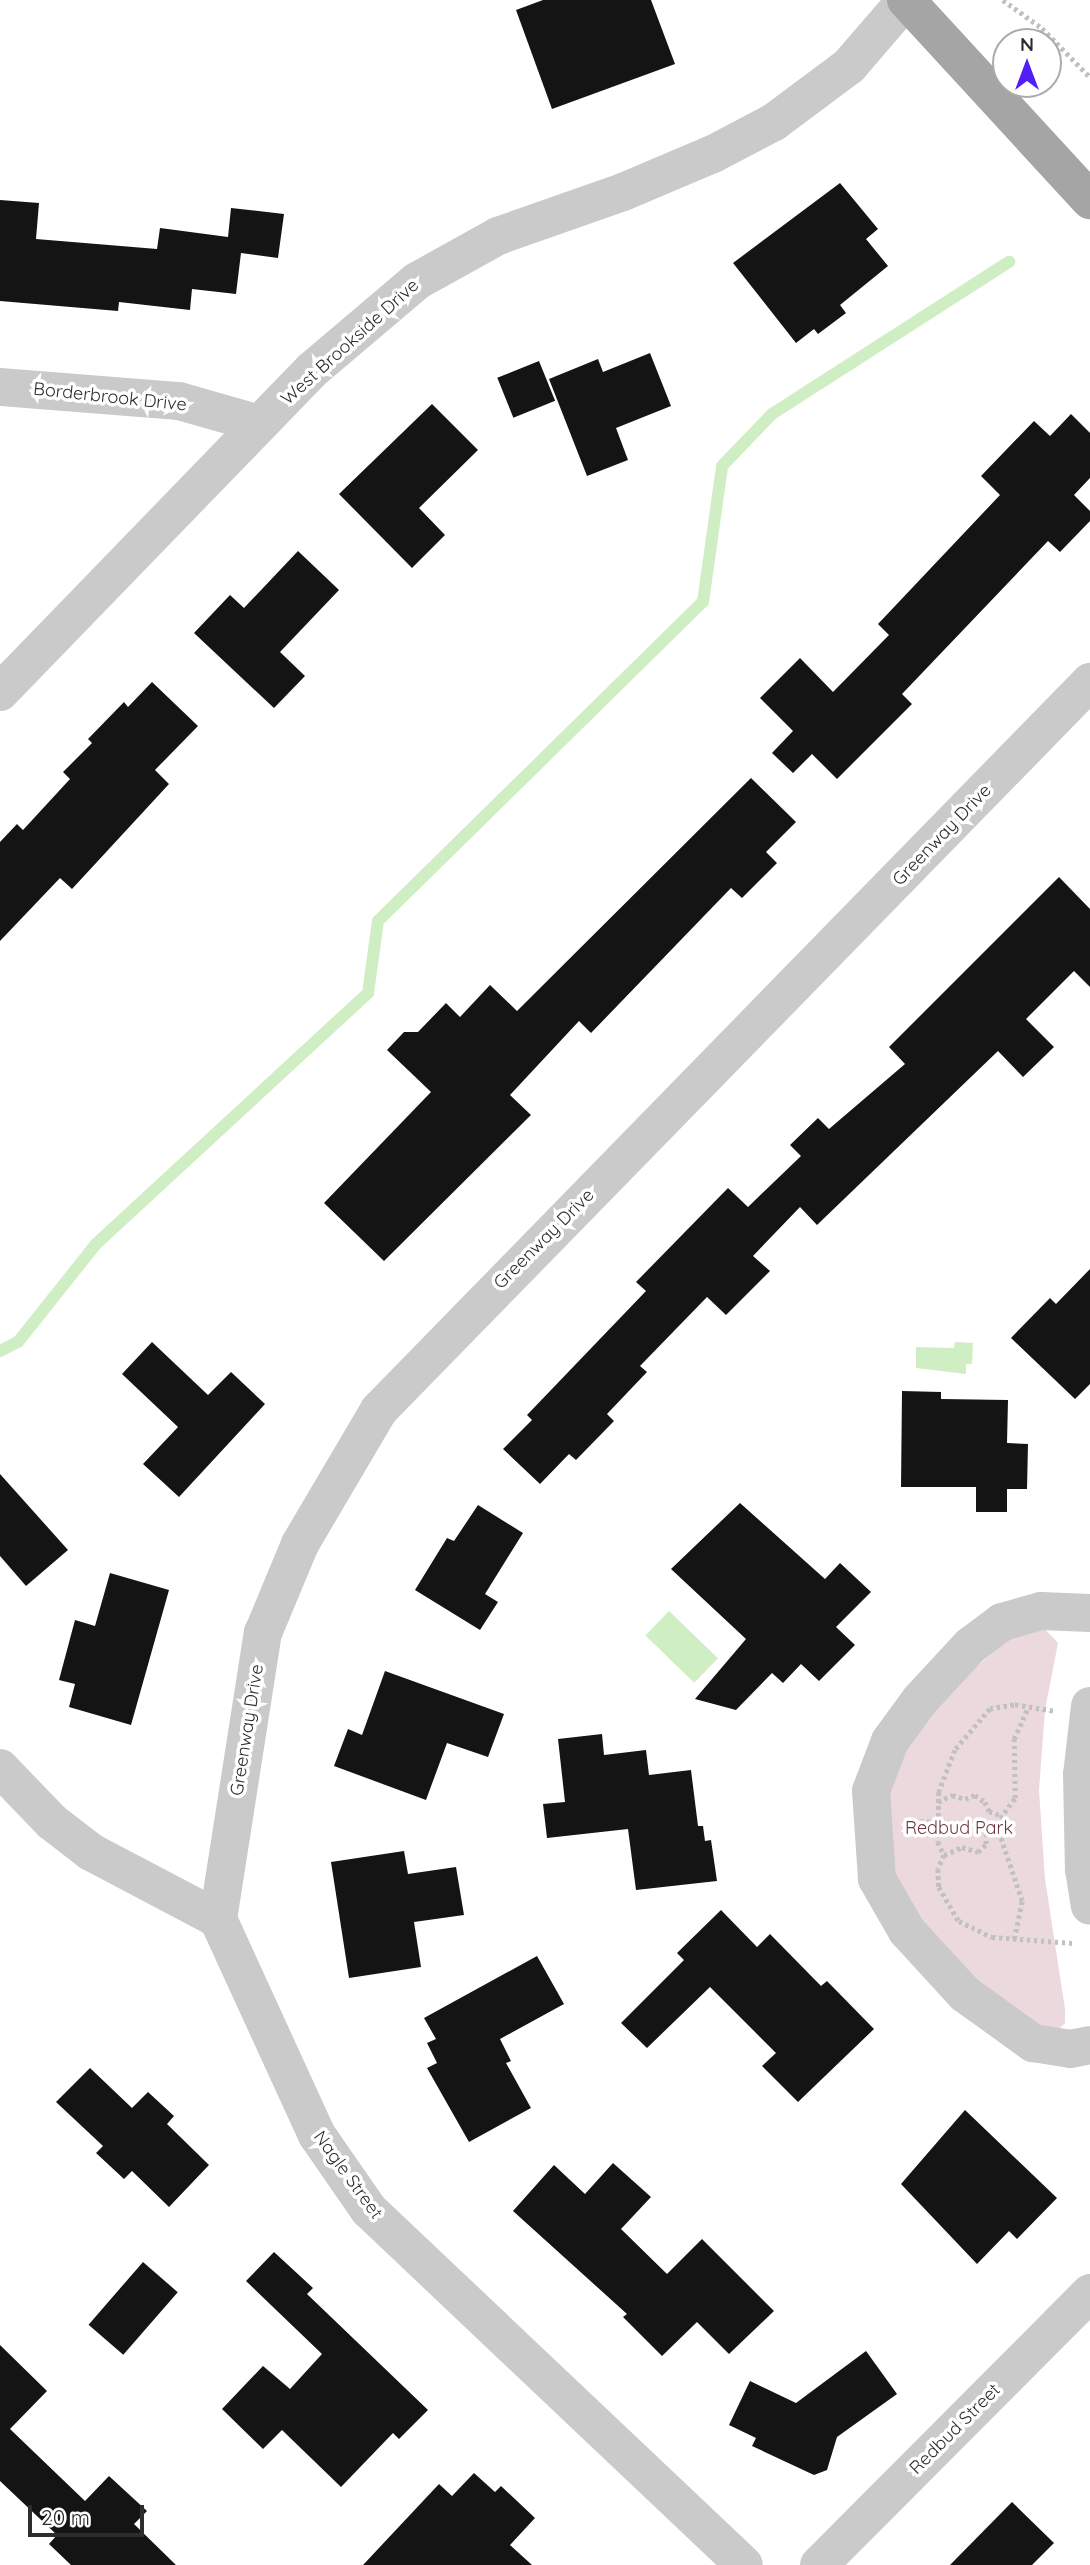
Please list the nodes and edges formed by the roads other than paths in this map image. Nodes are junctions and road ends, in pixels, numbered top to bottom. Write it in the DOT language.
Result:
graph roads {
  1 [pos="906,0"];
  2 [pos="1090,200"];
  3 [pos="0,387"];
  4 [pos="260,424"];
  5 [pos="1090,682"];
  6 [pos="0,692"];
  7 [pos="1090,1613"];
  8 [pos="1089,1710"];
  9 [pos="0,1768"];
  10 [pos="1090,1906"];
  11 [pos="218,1919"];
  12 [pos="1090,2045"];
  13 [pos="1090,2293"];
  14 [pos="744,2565"];
  15 [pos="820,2565"];
  1 -- 2 [label="main road"];
  1 -- 4 [label="street, West Brookside Drive"];
  3 -- 4 [label="street, Borderbrook Drive"];
  4 -- 6 [label="street, West Brookside Drive"];
  5 -- 11 [label="street, Greenway Drive"];
  7 -- 12 [label="street"];
  8 -- 10 [label="street"];
  9 -- 11 [label="street"];
  11 -- 14 [label="street, Nagle Street"];
  13 -- 15 [label="street, Redbud Street"];
}
